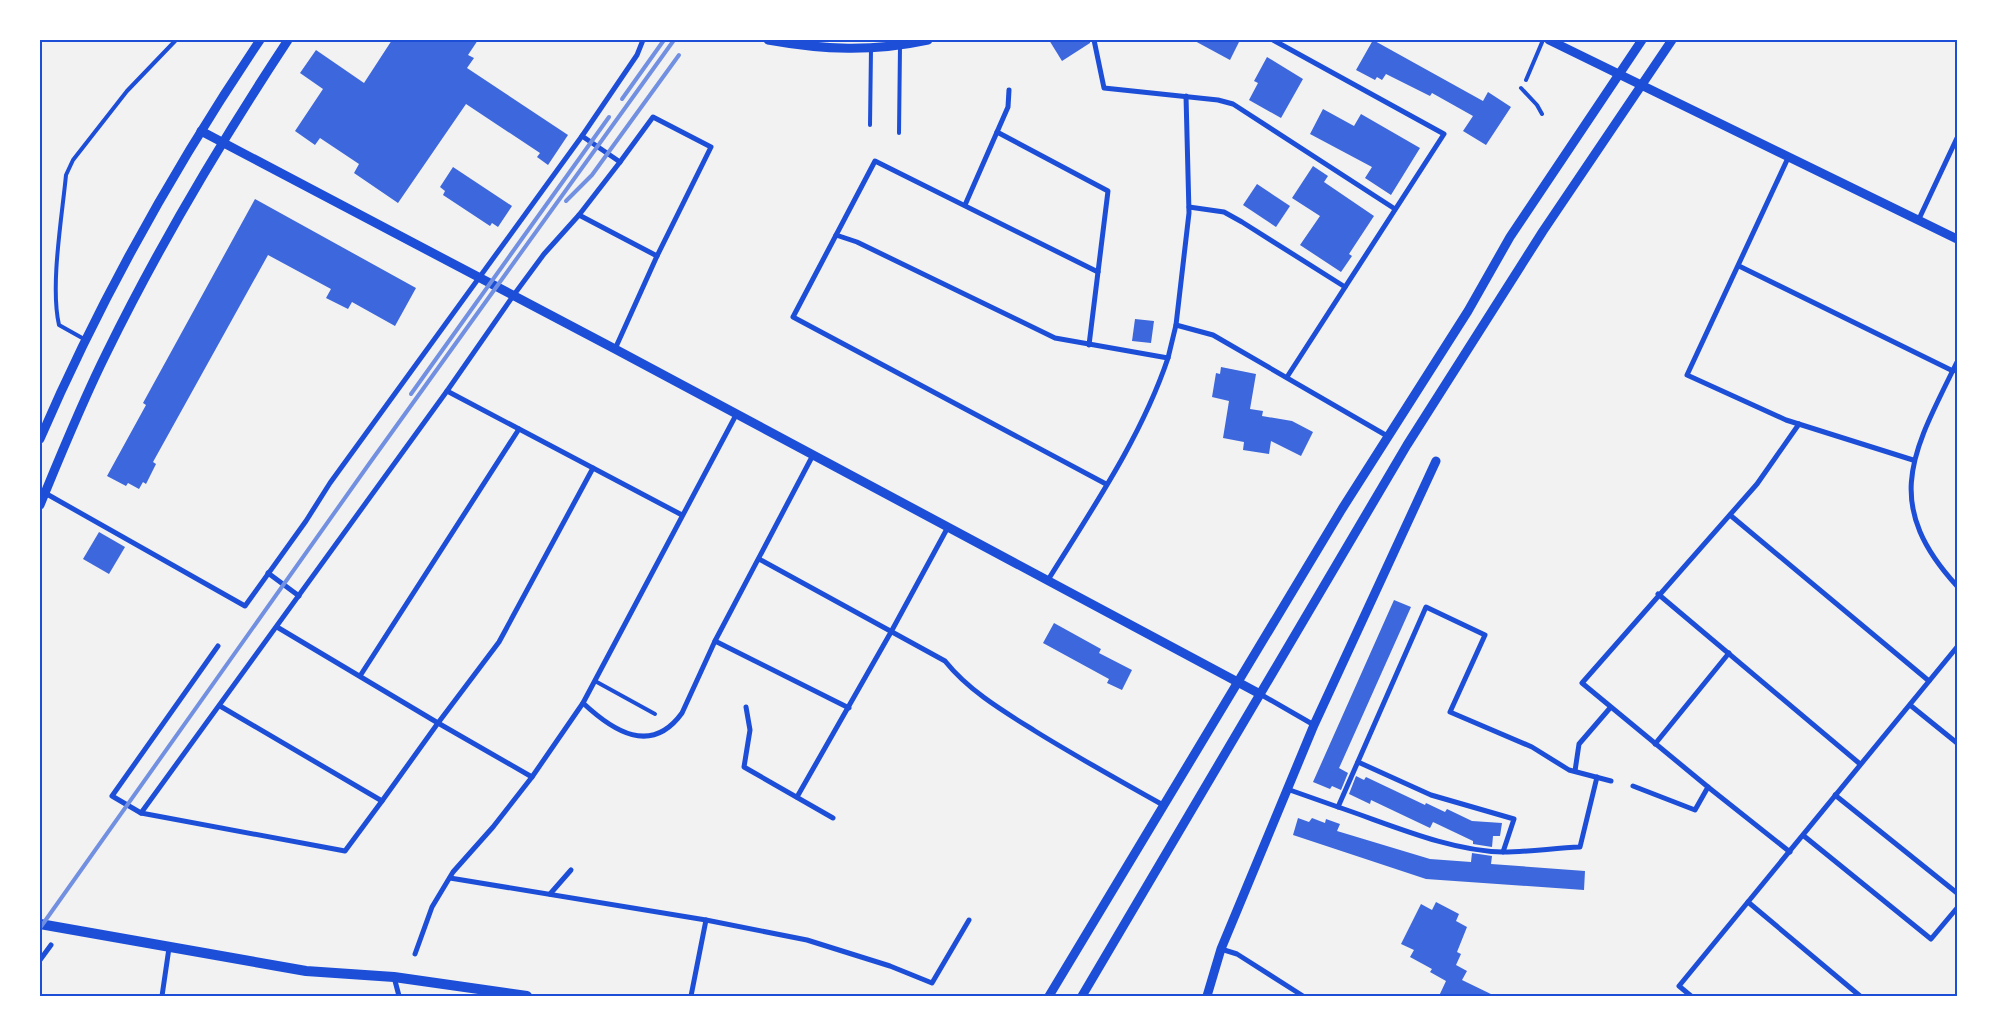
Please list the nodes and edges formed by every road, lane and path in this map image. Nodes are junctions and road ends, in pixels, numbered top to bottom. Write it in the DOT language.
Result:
graph roads {
  1 [pos="176,40"];
  2 [pos="260,40"];
  3 [pos="288,40"];
  4 [pos="643,40"];
  5 [pos="768,40"];
  6 [pos="928,40"];
  7 [pos="1096,40"];
  8 [pos="1273,40"];
  9 [pos="1543,40"];
  10 [pos="1548,40"];
  11 [pos="1642,40"];
  12 [pos="1672,40"];
  13 [pos="808,44"];
  14 [pos="900,46"];
  15 [pos="871,49"];
  16 [pos="1618,74"];
  17 [pos="1526,80"];
  18 [pos="1641,86"];
  19 [pos="1521,88"];
  20 [pos="1009,90"];
  21 [pos="1186,96"];
  22 [pos="1542,114"];
  23 [pos="870,125"];
  24 [pos="201,131"];
  25 [pos="997,132"];
  26 [pos="899,133"];
  27 [pos="582,136"];
  28 [pos="1957,138"];
  29 [pos="222,143"];
  30 [pos="1788,158"];
  31 [pos="620,162"];
  32 [pos="964,205"];
  33 [pos="1189,207"];
  34 [pos="1395,209"];
  35 [pos="579,215"];
  36 [pos="1918,220"];
  37 [pos="836,235"];
  38 [pos="1957,239"];
  39 [pos="657,256"];
  40 [pos="1739,266"];
  41 [pos="1098,272"];
  42 [pos="478,276"];
  43 [pos="1345,287"];
  44 [pos="513,296"];
  45 [pos="1176,325"];
  46 [pos="84,339"];
  47 [pos="1089,345"];
  48 [pos="615,349"];
  49 [pos="1168,358"];
  50 [pos="1956,366"];
  51 [pos="1286,378"];
  52 [pos="447,390"];
  53 [pos="736,416"];
  54 [pos="1799,424"];
  55 [pos="519,429"];
  56 [pos="1388,437"];
  57 [pos="40,439"];
  58 [pos="812,455"];
  59 [pos="1913,460"];
  60 [pos="1436,461"];
  61 [pos="593,468"];
  62 [pos="1106,484"];
  63 [pos="45,493"];
  64 [pos="40,505"];
  65 [pos="682,515"];
  66 [pos="1730,515"];
  67 [pos="948,527"];
  68 [pos="758,559"];
  69 [pos="268,573"];
  70 [pos="1048,580"];
  71 [pos="1957,586"];
  72 [pos="1658,594"];
  73 [pos="299,596"];
  74 [pos="277,627"];
  75 [pos="891,632"];
  76 [pos="715,641"];
  77 [pos="218,646"];
  78 [pos="1957,647"];
  79 [pos="1729,653"];
  80 [pos="360,676"];
  81 [pos="595,681"];
  82 [pos="1238,681"];
  83 [pos="1929,681"];
  84 [pos="1260,694"];
  85 [pos="582,703"];
  86 [pos="1910,705"];
  87 [pos="220,706"];
  88 [pos="746,707"];
  89 [pos="849,708"];
  90 [pos="1610,708"];
  91 [pos="655,714"];
  92 [pos="438,723"];
  93 [pos="1314,725"];
  94 [pos="1957,742"];
  95 [pos="1655,744"];
  96 [pos="1358,762"];
  97 [pos="1860,764"];
  98 [pos="1575,772"];
  99 [pos="532,777"];
  100 [pos="1597,777"];
  101 [pos="1611,781"];
  102 [pos="1633,786"];
  103 [pos="1708,788"];
  104 [pos="1287,789"];
  105 [pos="1835,795"];
  106 [pos="796,797"];
  107 [pos="382,801"];
  108 [pos="1164,805"];
  109 [pos="1338,807"];
  110 [pos="141,813"];
  111 [pos="833,818"];
  112 [pos="1804,836"];
  113 [pos="1503,852"];
  114 [pos="1790,852"];
  115 [pos="571,870"];
  116 [pos="450,878"];
  117 [pos="1957,893"];
  118 [pos="550,894"];
  119 [pos="1748,902"];
  120 [pos="1957,908"];
  121 [pos="706,920"];
  122 [pos="970,920"];
  123 [pos="40,924"];
  124 [pos="51,945"];
  125 [pos="169,948"];
  126 [pos="1221,948"];
  127 [pos="415,954"];
  128 [pos="40,960"];
  129 [pos="394,977"];
  130 [pos="512,995"];
  131 [pos="162,996"];
  132 [pos="399,996"];
  133 [pos="527,996"];
  134 [pos="691,996"];
  135 [pos="1050,996"];
  136 [pos="1082,996"];
  137 [pos="1207,996"];
  138 [pos="1303,996"];
  139 [pos="1691,996"];
  140 [pos="1860,996"];
  1 -- 46 [label="lane"];
  2 -- 24 [label="street"];
  3 -- 29 [label="street"];
  4 -- 27 [label="street"];
  5 -- 13 [label="street"];
  6 -- 14 [label="street"];
  7 -- 21 [label="street"];
  8 -- 34 [label="street"];
  9 -- 17 [label="lane"];
  10 -- 16 [label="street"];
  11 -- 16 [label="street"];
  12 -- 18 [label="street"];
  13 -- 15 [label="street"];
  14 -- 15 [label="street"];
  14 -- 26 [label="lane"];
  15 -- 23 [label="lane"];
  16 -- 18 [label="street"];
  16 -- 56 [label="street"];
  18 -- 30 [label="street"];
  18 -- 84 [label="street"];
  19 -- 22 [label="lane"];
  20 -- 25 [label="street"];
  21 -- 33 [label="street"];
  21 -- 34 [label="street"];
  24 -- 29 [label="street"];
  24 -- 46 [label="street"];
  25 -- 32 [label="street"];
  25 -- 41 [label="street"];
  27 -- 31 [label="street"];
  27 -- 42 [label="street"];
  28 -- 36 [label="street"];
  29 -- 42 [label="street"];
  29 -- 63 [label="street"];
  30 -- 36 [label="street"];
  30 -- 40 [label="street"];
  31 -- 35 [label="street"];
  31 -- 39 [label="street"];
  32 -- 37 [label="street"];
  32 -- 41 [label="street"];
  33 -- 43 [label="street"];
  33 -- 45 [label="street"];
  34 -- 43 [label="street"];
  35 -- 39 [label="street"];
  35 -- 44 [label="street"];
  36 -- 38 [label="street"];
  37 -- 47 [label="street"];
  37 -- 62 [label="street"];
  39 -- 48 [label="street"];
  40 -- 50 [label="street"];
  40 -- 54 [label="street"];
  41 -- 47 [label="street"];
  42 -- 44 [label="street"];
  42 -- 69 [label="street"];
  43 -- 51 [label="street"];
  44 -- 48 [label="street"];
  44 -- 52 [label="street"];
  45 -- 49 [label="street"];
  45 -- 51 [label="street"];
  46 -- 57 [label="street"];
  47 -- 49 [label="street"];
  48 -- 53 [label="street"];
  49 -- 62 [label="street"];
  50 -- 59 [label="street"];
  51 -- 56 [label="street"];
  52 -- 55 [label="street"];
  52 -- 73 [label="street"];
  53 -- 58 [label="street"];
  53 -- 65 [label="street"];
  54 -- 59 [label="street"];
  54 -- 66 [label="street"];
  55 -- 61 [label="street"];
  55 -- 80 [label="street"];
  56 -- 82 [label="street"];
  58 -- 67 [label="street"];
  58 -- 68 [label="street"];
  59 -- 71 [label="street"];
  60 -- 93 [label="street"];
  61 -- 65 [label="street"];
  61 -- 92 [label="street"];
  62 -- 70 [label="street"];
  63 -- 64 [label="street"];
  63 -- 69 [label="street"];
  65 -- 81 [label="street"];
  66 -- 72 [label="street"];
  66 -- 83 [label="street"];
  67 -- 70 [label="street"];
  67 -- 75 [label="street"];
  68 -- 75 [label="street"];
  68 -- 76 [label="street"];
  69 -- 73 [label="street"];
  70 -- 82 [label="street"];
  72 -- 79 [label="street"];
  72 -- 90 [label="street"];
  73 -- 74 [label="street"];
  74 -- 80 [label="street"];
  74 -- 87 [label="street"];
  75 -- 89 [label="street"];
  75 -- 108 [label="street"];
  76 -- 85 [label="street"];
  76 -- 89 [label="street"];
  77 -- 110 [label="street"];
  78 -- 83 [label="street"];
  79 -- 95 [label="street"];
  79 -- 97 [label="street"];
  80 -- 92 [label="street"];
  81 -- 85 [label="street"];
  81 -- 91 [label="lane"];
  82 -- 84 [label="street"];
  82 -- 108 [label="street"];
  83 -- 86 [label="street"];
  84 -- 93 [label="street"];
  84 -- 136 [label="street"];
  85 -- 99 [label="street"];
  86 -- 94 [label="street"];
  86 -- 97 [label="street"];
  87 -- 107 [label="street"];
  87 -- 110 [label="street"];
  88 -- 106 [label="street"];
  89 -- 106 [label="street"];
  90 -- 95 [label="street"];
  90 -- 98 [label="street"];
  92 -- 99 [label="street"];
  92 -- 107 [label="street"];
  93 -- 104 [label="street"];
  95 -- 103 [label="street"];
  96 -- 98 [label="street"];
  96 -- 109 [label="street"];
  96 -- 113 [label="street"];
  97 -- 105 [label="street"];
  98 -- 100 [label="street"];
  99 -- 116 [label="street"];
  100 -- 101 [label="street"];
  100 -- 113 [label="street"];
  102 -- 103 [label="street"];
  103 -- 114 [label="street"];
  104 -- 109 [label="street"];
  104 -- 126 [label="street"];
  105 -- 112 [label="street"];
  105 -- 117 [label="street"];
  106 -- 111 [label="street"];
  107 -- 110 [label="street"];
  108 -- 135 [label="street"];
  109 -- 113 [label="street"];
  112 -- 114 [label="street"];
  112 -- 120 [label="street"];
  114 -- 119 [label="street"];
  115 -- 118 [label="street"];
  116 -- 118 [label="street"];
  116 -- 127 [label="street"];
  118 -- 121 [label="street"];
  119 -- 139 [label="street"];
  119 -- 140 [label="street"];
  121 -- 122 [label="street"];
  121 -- 134 [label="street"];
  123 -- 125 [label="main road"];
  124 -- 128 [label="street"];
  125 -- 129 [label="main road"];
  125 -- 131 [label="street"];
  126 -- 137 [label="street"];
  126 -- 138 [label="street"];
  129 -- 130 [label="main road"];
  129 -- 132 [label="street"];
  130 -- 133 [label="main road"];
}
